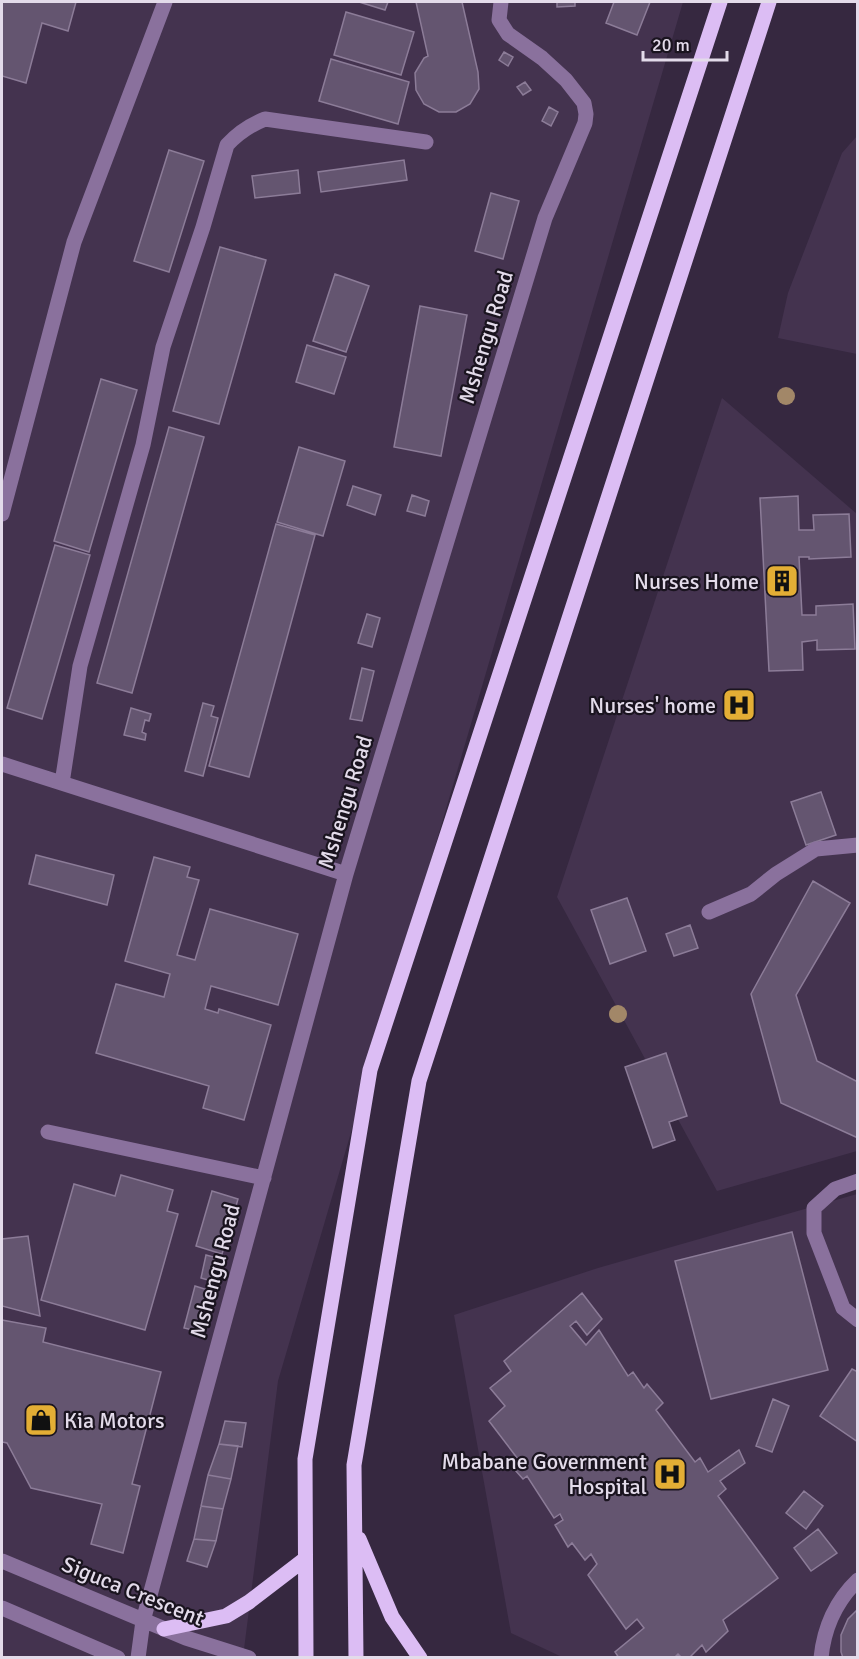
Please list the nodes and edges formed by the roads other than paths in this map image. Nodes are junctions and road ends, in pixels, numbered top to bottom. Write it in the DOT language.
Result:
graph roads {
  1 [pos="165,2"];
  2 [pos="501,2"];
  3 [pos="720,2"];
  4 [pos="769,2"];
  5 [pos="426,142"];
  6 [pos="2,514"];
  7 [pos="2,764"];
  8 [pos="62,783"];
  9 [pos="858,845"];
  10 [pos="346,874"];
  11 [pos="709,912"];
  12 [pos="48,1132"];
  13 [pos="264,1178"];
  14 [pos="858,1182"];
  15 [pos="858,1320"];
  16 [pos="355,1530"];
  17 [pos="305,1559"];
  18 [pos="2,1561"];
  19 [pos="858,1580"];
  20 [pos="2,1608"];
  21 [pos="143,1621"];
  22 [pos="164,1629"];
  23 [pos="115,1657"];
  24 [pos="138,1658"];
  25 [pos="249,1658"];
  26 [pos="306,1658"];
  27 [pos="356,1658"];
  28 [pos="420,1658"];
  29 [pos="821,1658"];
  1 -- 6 [label="street"];
  2 -- 10 [label="street, Mshengu Road"];
  3 -- 17 [label="main road"];
  4 -- 16 [label="main road"];
  5 -- 8 [label="street"];
  7 -- 8 [label="street"];
  8 -- 10 [label="street"];
  9 -- 11 [label="street"];
  10 -- 13 [label="street, Mshengu Road"];
  12 -- 13 [label="street"];
  13 -- 21 [label="street, Mshengu Road"];
  14 -- 15 [label="street"];
  16 -- 27 [label="main road"];
  16 -- 28 [label="main road"];
  17 -- 22 [label="main road"];
  17 -- 26 [label="main road"];
  18 -- 21 [label="street, Siguca Crescent"];
  19 -- 29 [label="street"];
  20 -- 23 [label="street"];
  21 -- 22 [label="street, Siguca Crescent"];
  21 -- 24 [label="street, Mshengu Road"];
  22 -- 25 [label="street, Siguca Crescent"];
}
